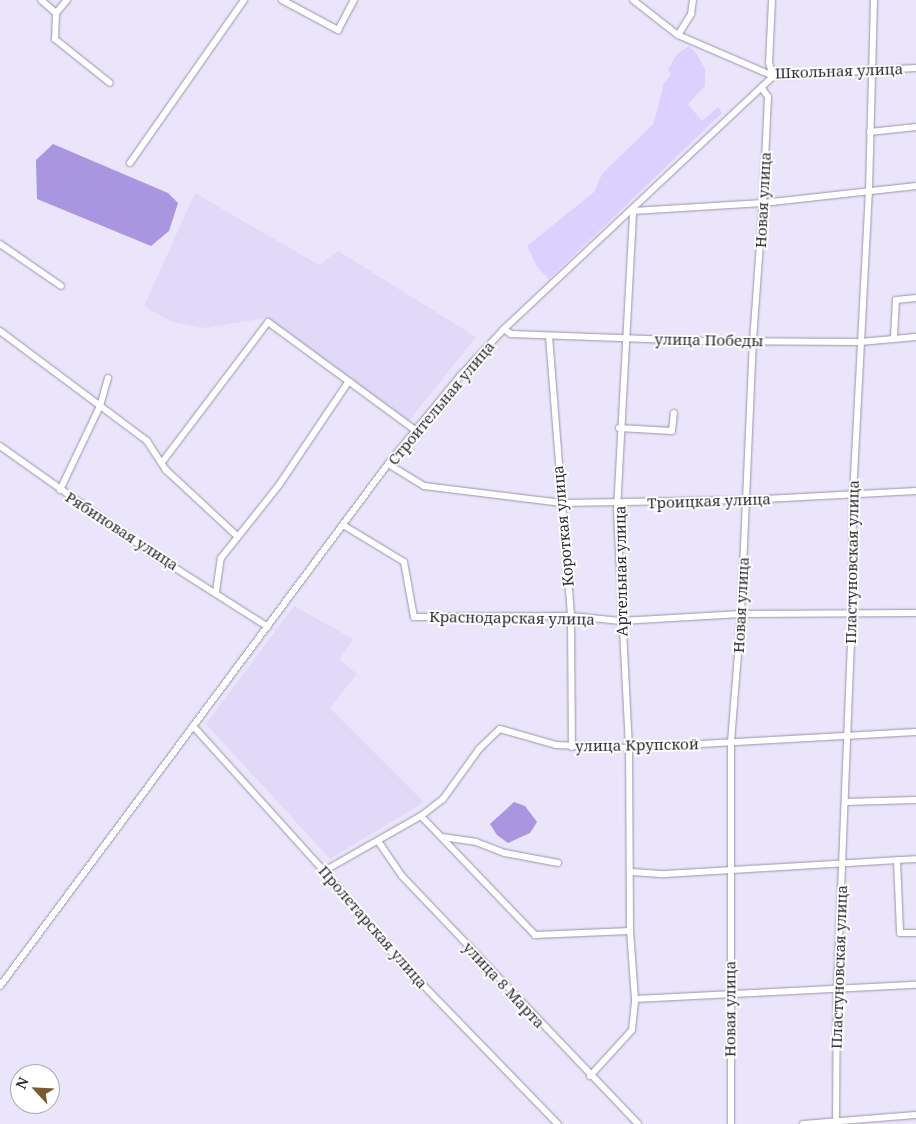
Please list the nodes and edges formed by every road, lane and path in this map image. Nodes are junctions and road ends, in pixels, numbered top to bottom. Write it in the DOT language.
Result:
graph roads {
  1 [pos="41,0"];
  2 [pos="68,0"];
  3 [pos="244,0"];
  4 [pos="282,0"];
  5 [pos="354,0"];
  6 [pos="633,0"];
  7 [pos="693,0"];
  8 [pos="772,0"];
  9 [pos="874,0"];
  10 [pos="56,13"];
  11 [pos="678,35"];
  12 [pos="916,68"];
  13 [pos="872,70"];
  14 [pos="773,76"];
  15 [pos="110,83"];
  16 [pos="762,88"];
  17 [pos="916,127"];
  18 [pos="870,132"];
  19 [pos="130,163"];
  20 [pos="916,186"];
  21 [pos="869,190"];
  22 [pos="763,202"];
  23 [pos="633,211"];
  24 [pos="0,244"];
  25 [pos="61,286"];
  26 [pos="916,298"];
  27 [pos="504,329"];
  28 [pos="0,331"];
  29 [pos="549,336"];
  30 [pos="894,337"];
  31 [pos="916,337"];
  32 [pos="625,338"];
  33 [pos="753,341"];
  34 [pos="860,342"];
  35 [pos="108,378"];
  36 [pos="349,381"];
  37 [pos="100,406"];
  38 [pos="674,413"];
  39 [pos="620,428"];
  40 [pos="415,430"];
  41 [pos="0,446"];
  42 [pos="163,461"];
  43 [pos="388,464"];
  44 [pos="60,490"];
  45 [pos="916,491"];
  46 [pos="853,496"];
  47 [pos="746,500"];
  48 [pos="562,503"];
  49 [pos="619,503"];
  50 [pos="343,525"];
  51 [pos="237,536"];
  52 [pos="216,592"];
  53 [pos="852,613"];
  54 [pos="916,613"];
  55 [pos="742,614"];
  56 [pos="571,616"];
  57 [pos="621,621"];
  58 [pos="268,627"];
  59 [pos="194,726"];
  60 [pos="916,732"];
  61 [pos="848,735"];
  62 [pos="731,742"];
  63 [pos="572,747"];
  64 [pos="629,748"];
  65 [pos="916,800"];
  66 [pos="845,802"];
  67 [pos="421,816"];
  68 [pos="442,837"];
  69 [pos="378,840"];
  70 [pos="916,859"];
  71 [pos="897,860"];
  72 [pos="558,863"];
  73 [pos="843,863"];
  74 [pos="733,870"];
  75 [pos="324,872"];
  76 [pos="632,872"];
  77 [pos="630,931"];
  78 [pos="916,933"];
  79 [pos="916,985"];
  80 [pos="0,986"];
  81 [pos="837,990"];
  82 [pos="730,996"];
  83 [pos="634,999"];
  84 [pos="590,1076"];
  85 [pos="916,1115"];
  86 [pos="835,1122"];
  87 [pos="558,1124"];
  88 [pos="638,1124"];
  89 [pos="731,1124"];
  90 [pos="804,1124"];
  1 -- 10 [label="street"];
  2 -- 10 [label="street"];
  3 -- 19 [label="street"];
  4 -- 5 [label="street"];
  6 -- 11 [label="street, Школьная улица"];
  7 -- 11 [label="street"];
  8 -- 14 [label="street"];
  9 -- 13 [label="street, Пластуновская улица"];
  10 -- 15 [label="street"];
  11 -- 14 [label="street, Школьная улица"];
  12 -- 13 [label="street, Школьная улица"];
  13 -- 14 [label="street, Школьная улица"];
  13 -- 18 [label="street, Пластуновская улица"];
  14 -- 16 [label="street, Строительная улица"];
  16 -- 22 [label="street, Новая улица"];
  16 -- 23 [label="street, Строительная улица"];
  17 -- 18 [label="street"];
  18 -- 21 [label="street, Пластуновская улица"];
  20 -- 21 [label="street"];
  21 -- 22 [label="street"];
  21 -- 34 [label="street, Пластуновская улица"];
  22 -- 23 [label="street"];
  22 -- 33 [label="street, Новая улица"];
  23 -- 27 [label="street, Строительная улица"];
  23 -- 32 [label="street, Артельная улица"];
  24 -- 25 [label="street"];
  26 -- 30 [label="street"];
  27 -- 29 [label="street, улица Победы"];
  27 -- 40 [label="street, Строительная улица"];
  28 -- 37 [label="street"];
  29 -- 32 [label="street, улица Победы"];
  29 -- 48 [label="street, Короткая улица"];
  30 -- 31 [label="street, улица Победы"];
  30 -- 34 [label="street, улица Победы"];
  32 -- 33 [label="street, улица Победы"];
  32 -- 39 [label="street, Артельная улица"];
  33 -- 34 [label="street, улица Победы"];
  33 -- 47 [label="street, Новая улица"];
  34 -- 46 [label="street, Пластуновская улица"];
  35 -- 37 [label="street"];
  36 -- 40 [label="street"];
  36 -- 42 [label="street"];
  36 -- 51 [label="street"];
  37 -- 42 [label="street"];
  37 -- 44 [label="street"];
  38 -- 39 [label="street"];
  39 -- 49 [label="street, Артельная улица"];
  40 -- 43 [label="street, Строительная улица"];
  41 -- 44 [label="street, Рябиновая улица"];
  42 -- 51 [label="street"];
  43 -- 48 [label="street, Троицкая улица"];
  43 -- 50 [label="street, Строительная улица"];
  44 -- 52 [label="street, Рябиновая улица"];
  45 -- 46 [label="street, Троицкая улица"];
  46 -- 47 [label="street, Троицкая улица"];
  46 -- 53 [label="street, Пластуновская улица"];
  47 -- 49 [label="street, Троицкая улица"];
  47 -- 55 [label="street, Новая улица"];
  48 -- 49 [label="street, Троицкая улица"];
  48 -- 56 [label="street, Короткая улица"];
  49 -- 57 [label="street, Артельная улица"];
  50 -- 56 [label="street, Краснодарская улица"];
  50 -- 58 [label="street, Строительная улица"];
  51 -- 52 [label="street"];
  52 -- 58 [label="street, Рябиновая улица"];
  53 -- 54 [label="street, Краснодарская улица"];
  53 -- 55 [label="street, Краснодарская улица"];
  53 -- 61 [label="street, Пластуновская улица"];
  55 -- 57 [label="street, Краснодарская улица"];
  55 -- 62 [label="street, Новая улица"];
  56 -- 57 [label="street, Краснодарская улица"];
  56 -- 63 [label="street, Короткая улица"];
  57 -- 64 [label="street, Артельная улица"];
  58 -- 59 [label="street, Строительная улица"];
  59 -- 75 [label="street, Пролетарская улица"];
  59 -- 80 [label="street, Строительная улица"];
  60 -- 61 [label="street, улица Крупской"];
  61 -- 62 [label="street, улица Крупской"];
  61 -- 66 [label="street, Пластуновская улица"];
  62 -- 64 [label="street, улица Крупской"];
  62 -- 74 [label="street, Новая улица"];
  63 -- 64 [label="street, улица Крупской"];
  63 -- 67 [label="street, улица Крупской"];
  64 -- 76 [label="street, Артельная улица"];
  65 -- 66 [label="street"];
  66 -- 73 [label="street, Пластуновская улица"];
  67 -- 68 [label="street"];
  67 -- 69 [label="street, улица Крупской"];
  68 -- 72 [label="street"];
  68 -- 77 [label="street"];
  69 -- 75 [label="street, улица Крупской"];
  69 -- 84 [label="street, улица 8 Марта"];
  70 -- 71 [label="street"];
  71 -- 73 [label="street"];
  71 -- 78 [label="street"];
  73 -- 74 [label="street"];
  73 -- 81 [label="street, Пластуновская улица"];
  74 -- 76 [label="street"];
  74 -- 82 [label="street, Новая улица"];
  75 -- 87 [label="street, Пролетарская улица"];
  76 -- 77 [label="street, Артельная улица"];
  77 -- 83 [label="street, Артельная улица"];
  79 -- 81 [label="street"];
  81 -- 82 [label="street"];
  81 -- 86 [label="street, Пластуновская улица"];
  82 -- 83 [label="street"];
  82 -- 89 [label="street, Новая улица"];
  83 -- 84 [label="street, Артельная улица"];
  84 -- 88 [label="street, улица 8 Марта"];
  85 -- 86 [label="street"];
  86 -- 90 [label="street"];
}
